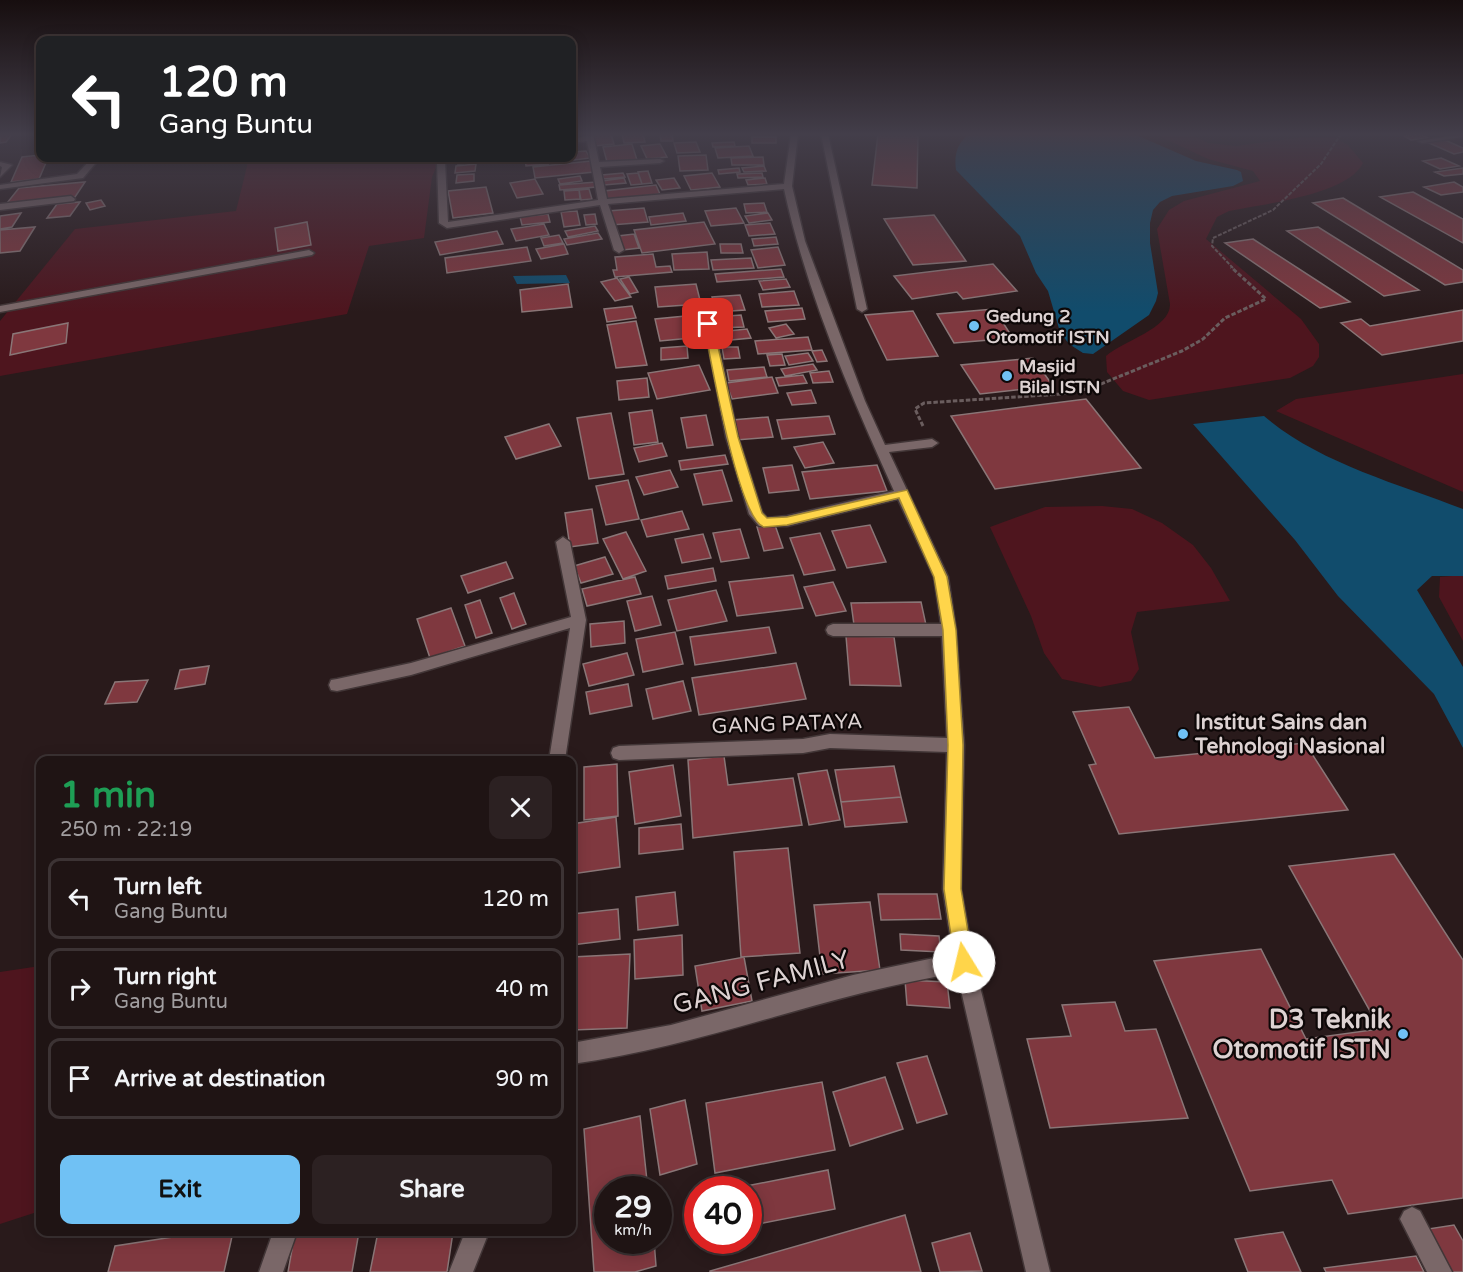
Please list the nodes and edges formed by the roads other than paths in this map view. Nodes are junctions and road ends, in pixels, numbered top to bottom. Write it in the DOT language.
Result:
graph roads {
  1 [pos="442,193"];
  2 [pos="601,193"];
  3 [pos="703,193"];
  4 [pos="790,193"];
  5 [pos="837,193"];
  6 [pos="71,199"];
  7 [pos="603,202"];
  8 [pos="0,207"];
  9 [pos="619,250"];
  10 [pos="309,254"];
  11 [pos="0,309"];
  12 [pos="862,309"];
  13 [pos="708,324"];
  14 [pos="932,443"];
  15 [pos="882,449"];
  16 [pos="903,493"];
  17 [pos="563,543"];
  18 [pos="579,620"];
  19 [pos="833,630"];
  20 [pos="949,630"];
  21 [pos="337,685"];
  22 [pos="956,745"];
  23 [pos="619,753"];
  24 [pos="558,756"];
  25 [pos="964,962"];
  26 [pos="576,1053"];
  27 [pos="1412,1219"];
  28 [pos="284,1236"];
  29 [pos="475,1236"];
  30 [pos="272,1272"];
  31 [pos="461,1272"];
  32 [pos="1038,1272"];
  33 [pos="1440,1272"];
  1 -- 7 [label="street"];
  2 -- 7 [label="street"];
  3 -- 7 [label="street"];
  4 -- 15 [label="street"];
  5 -- 12 [label="street"];
  6 -- 8 [label="street"];
  7 -- 9 [label="street"];
  10 -- 11 [label="street"];
  13 -- 16 [label="street"];
  14 -- 15 [label="street"];
  15 -- 16 [label="street"];
  16 -- 20 [label="street"];
  17 -- 18 [label="street"];
  18 -- 21 [label="street"];
  18 -- 24 [label="street"];
  19 -- 20 [label="street"];
  20 -- 22 [label="street"];
  22 -- 23 [label="street, GANG PATAYA"];
  22 -- 25 [label="street"];
  25 -- 26 [label="street, GANG FAMILY"];
  25 -- 32 [label="street"];
  27 -- 33 [label="street"];
  28 -- 30 [label="street"];
  29 -- 31 [label="street"];
}
